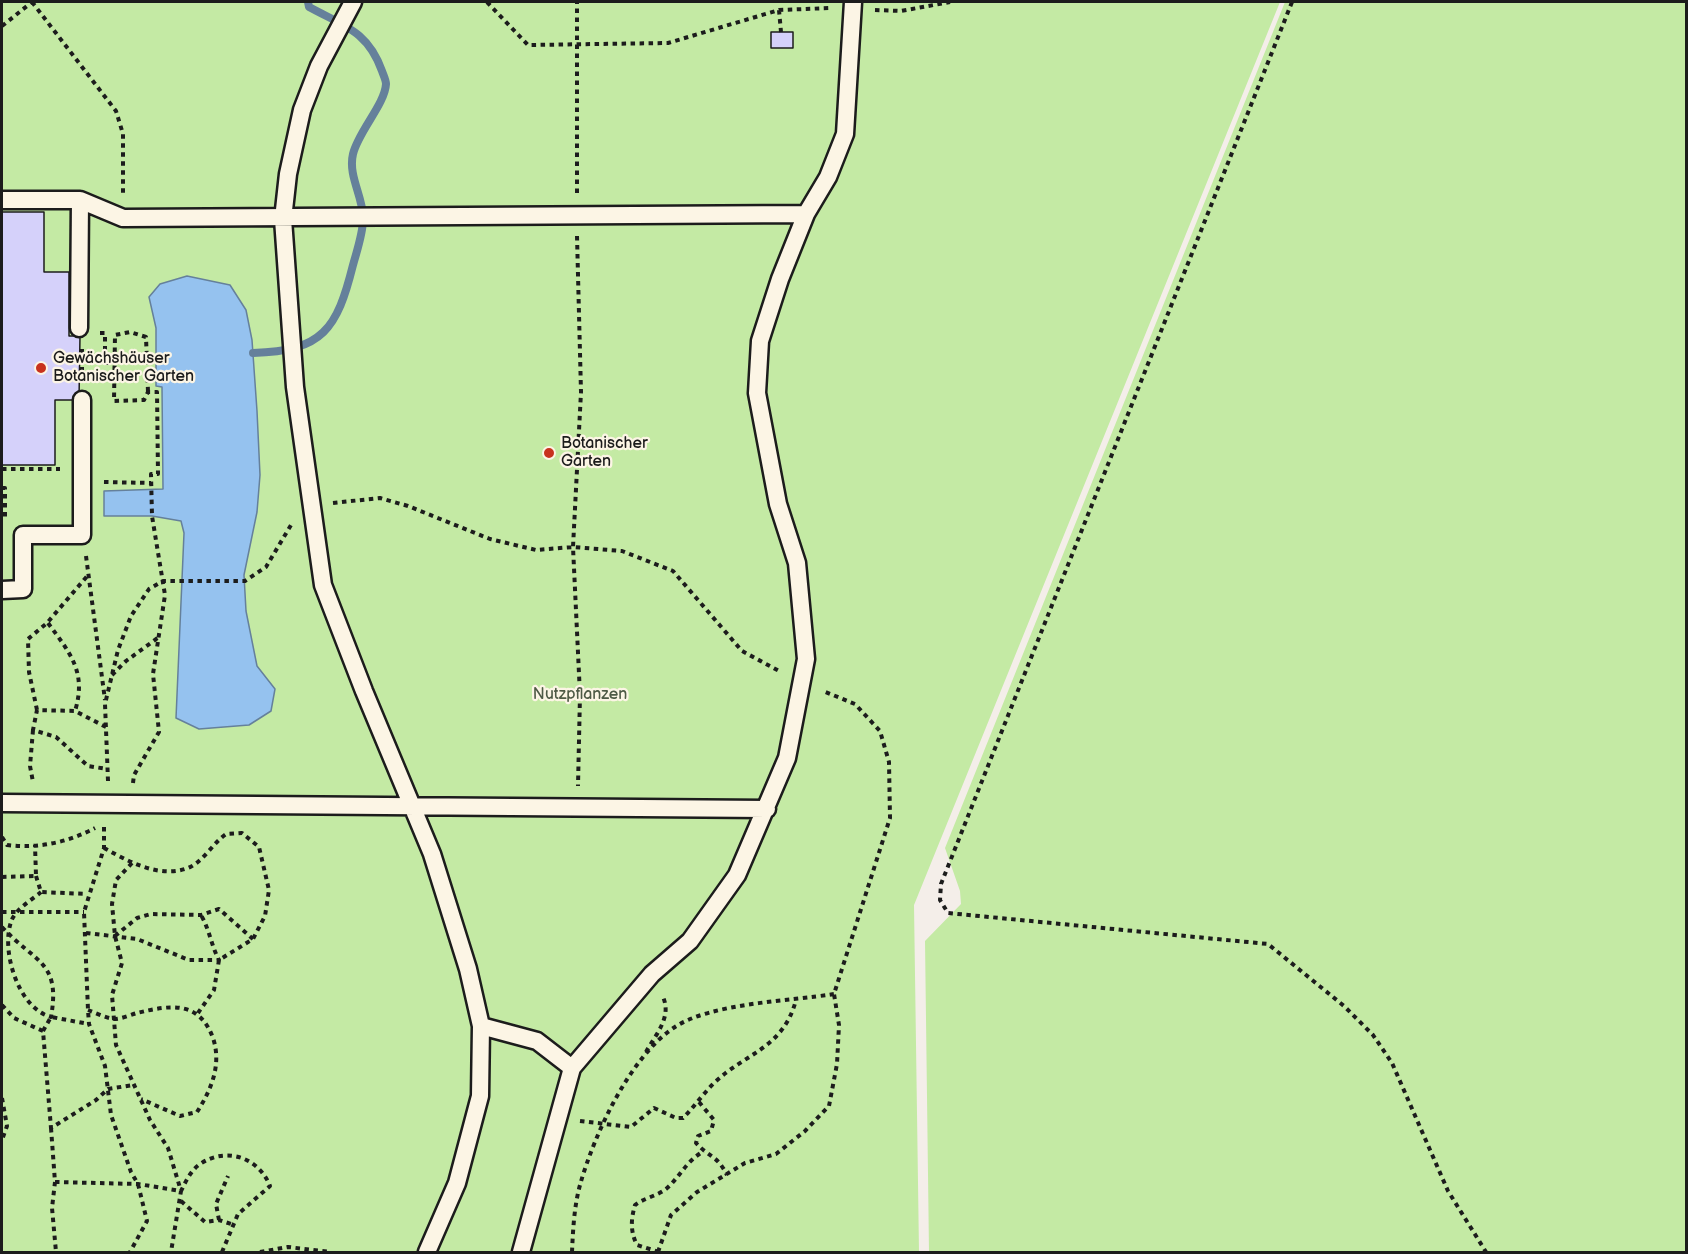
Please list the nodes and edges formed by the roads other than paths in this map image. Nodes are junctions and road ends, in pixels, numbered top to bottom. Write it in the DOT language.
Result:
graph roads {
  1 [pos="353,2"];
  2 [pos="853,5"];
  3 [pos="2,200"];
  4 [pos="80,200"];
  5 [pos="806,214"];
  6 [pos="283,219"];
  7 [pos="80,328"];
  8 [pos="82,400"];
  9 [pos="2,590"];
  10 [pos="2,803"];
  11 [pos="411,806"];
  12 [pos="767,809"];
  13 [pos="481,1026"];
  14 [pos="572,1068"];
  15 [pos="427,1252"];
  16 [pos="521,1252"];
  1 -- 6 [label="lane"];
  2 -- 5 [label="lane"];
  3 -- 4 [label="lane"];
  4 -- 6 [label="lane"];
  4 -- 7 [label="lane"];
  5 -- 6 [label="lane"];
  5 -- 12 [label="lane"];
  6 -- 11 [label="lane"];
  8 -- 9 [label="lane"];
  10 -- 11 [label="lane"];
  11 -- 12 [label="lane"];
  11 -- 13 [label="lane"];
  12 -- 14 [label="lane"];
  13 -- 14 [label="lane"];
  13 -- 15 [label="lane"];
  14 -- 16 [label="lane"];
}
